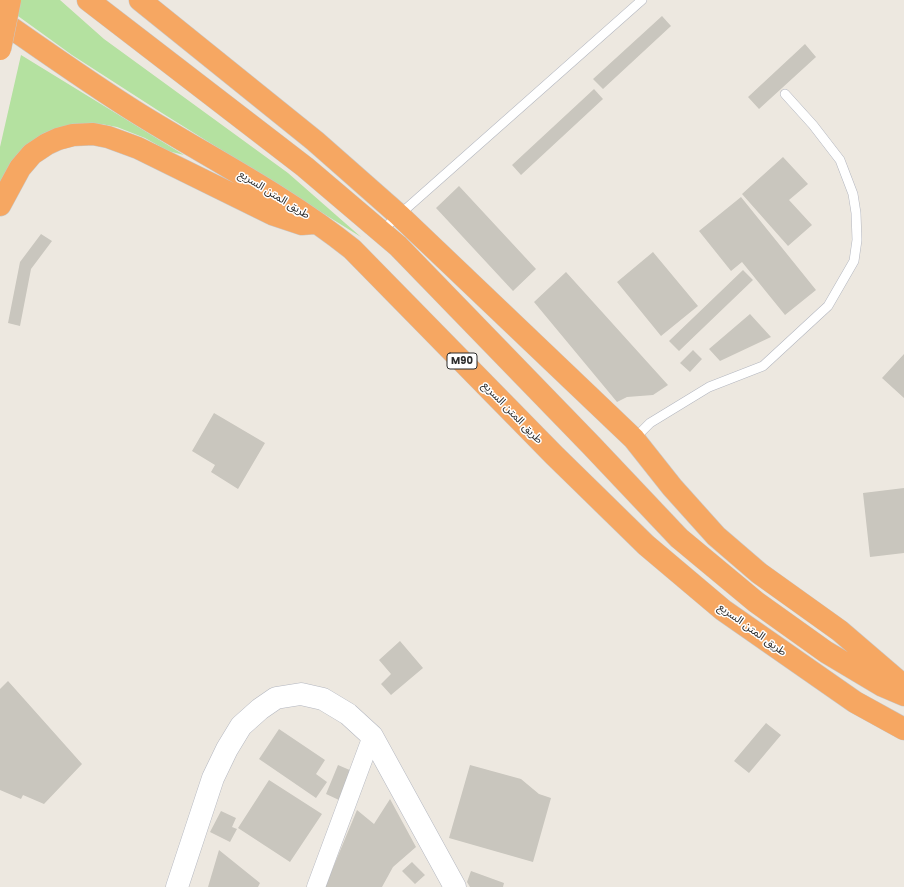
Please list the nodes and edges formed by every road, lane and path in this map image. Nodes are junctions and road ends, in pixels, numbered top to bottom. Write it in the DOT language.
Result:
graph roads {
  1 [pos="10,0"];
  2 [pos="88,0"];
  3 [pos="140,0"];
  4 [pos="642,0"];
  5 [pos="0,20"];
  6 [pos="0,49"];
  7 [pos="785,94"];
  8 [pos="0,205"];
  9 [pos="399,215"];
  10 [pos="318,223"];
  11 [pos="381,231"];
  12 [pos="634,439"];
  13 [pos="904,686"];
  14 [pos="904,695"];
  15 [pos="904,729"];
  16 [pos="372,736"];
  17 [pos="177,887"];
  18 [pos="316,887"];
  19 [pos="455,887"];
  1 -- 6 [label="highway, bridge"];
  2 -- 11 [label="highway"];
  3 -- 9 [label="highway"];
  4 -- 9 [label="lane"];
  5 -- 10 [label="highway, طريق المتن السريع / M90"];
  7 -- 12 [label="lane"];
  8 -- 10 [label="highway"];
  9 -- 11 [label="lane"];
  9 -- 12 [label="highway"];
  10 -- 15 [label="highway, طريق المتن السريع / M90"];
  11 -- 14 [label="highway"];
  12 -- 13 [label="highway"];
  16 -- 17 [label="street"];
  16 -- 18 [label="street"];
  16 -- 19 [label="street"];
}
